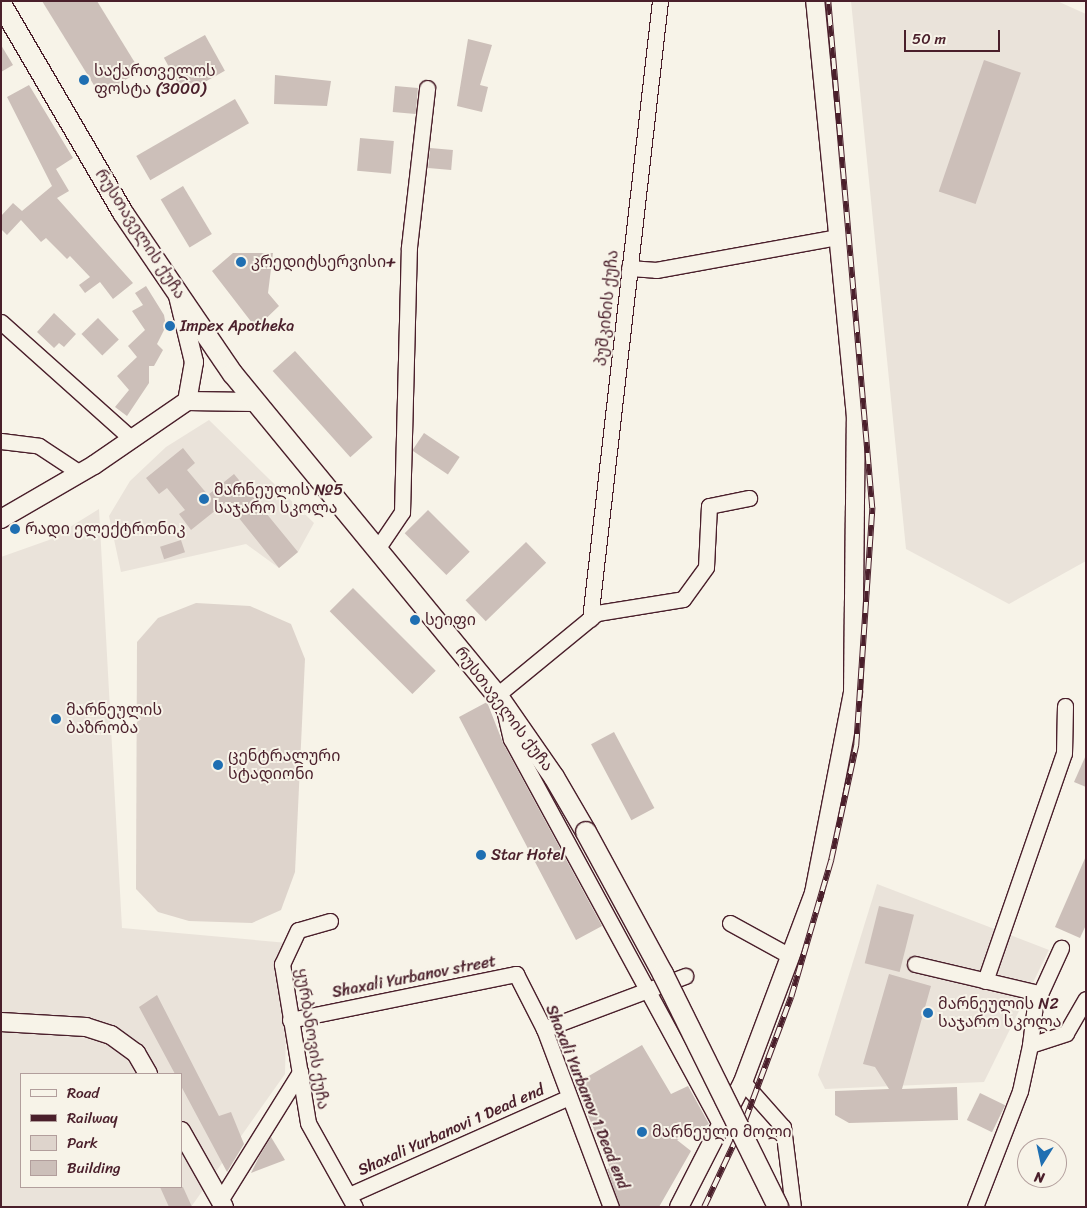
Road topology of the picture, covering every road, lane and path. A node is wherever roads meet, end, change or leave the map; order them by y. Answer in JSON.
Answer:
{"nodes":[{"id":1,"x":660,"y":1,"type":"edge"},
{"id":2,"x":815,"y":1,"type":"edge"},
{"id":3,"x":1,"y":4,"type":"edge"},
{"id":4,"x":428,"y":88,"type":"dead end"},
{"id":5,"x":838,"y":237,"type":"junction"},
{"id":6,"x":629,"y":268,"type":"junction"},
{"id":7,"x":177,"y":293,"type":"junction"},
{"id":8,"x":1,"y":322,"type":"edge"},
{"id":9,"x":187,"y":402,"type":"junction"},
{"id":10,"x":254,"y":402,"type":"junction"},
{"id":11,"x":132,"y":439,"type":"junction"},
{"id":12,"x":1,"y":441,"type":"edge"},
{"id":13,"x":80,"y":473,"type":"junction"},
{"id":14,"x":749,"y":498,"type":"dead end"},
{"id":15,"x":1,"y":519,"type":"edge"},
{"id":16,"x":378,"y":549,"type":"junction"},
{"id":17,"x":590,"y":619,"type":"junction"},
{"id":18,"x":500,"y":699,"type":"junction"},
{"id":19,"x":1064,"y":706,"type":"dead end"},
{"id":20,"x":330,"y":921,"type":"dead end"},
{"id":21,"x":730,"y":923,"type":"dead end"},
{"id":22,"x":1061,"y":948,"type":"dead end"},
{"id":23,"x":790,"y":956,"type":"junction"},
{"id":24,"x":915,"y":964,"type":"dead end"},
{"id":25,"x":516,"y":974,"type":"joint"},
{"id":26,"x":685,"y":976,"type":"dead end"},
{"id":27,"x":985,"y":981,"type":"junction"},
{"id":28,"x":647,"y":990,"type":"junction"},
{"id":29,"x":1039,"y":993,"type":"junction"},
{"id":30,"x":1086,"y":999,"type":"edge"},
{"id":31,"x":290,"y":1020,"type":"junction"},
{"id":32,"x":1,"y":1022,"type":"edge"},
{"id":33,"x":544,"y":1028,"type":"junction"},
{"id":34,"x":1030,"y":1045,"type":"junction"},
{"id":35,"x":300,"y":1072,"type":"junction"},
{"id":36,"x":147,"y":1073,"type":"edge"},
{"id":37,"x":743,"y":1082,"type":"junction"},
{"id":38,"x":567,"y":1098,"type":"junction"},
{"id":39,"x":721,"y":1126,"type":"junction"},
{"id":40,"x":182,"y":1133,"type":"edge"},
{"id":41,"x":352,"y":1201,"type":"edge"},
{"id":42,"x":223,"y":1203,"type":"edge"},
{"id":43,"x":611,"y":1207,"type":"edge"},
{"id":44,"x":679,"y":1207,"type":"edge"},
{"id":45,"x":778,"y":1207,"type":"edge"},
{"id":46,"x":793,"y":1207,"type":"edge"},
{"id":47,"x":975,"y":1207,"type":"edge"}],
"edges":[{"from":1,"to":6,"type":"street","name":"პუშკინის ქუჩა"},
{"from":2,"to":5,"type":"street"},
{"from":3,"to":7,"type":"main road","name":"რუსთაველის ქუჩა"},
{"from":4,"to":16,"type":"street"},
{"from":5,"to":6,"type":"street"},
{"from":5,"to":23,"type":"street"},
{"from":6,"to":17,"type":"street","name":"პუშკინის ქუჩა"},
{"from":7,"to":9,"type":"street"},
{"from":7,"to":10,"type":"main road","name":"რუსთაველის ქუჩა"},
{"from":8,"to":11,"type":"street"},
{"from":9,"to":10,"type":"street"},
{"from":9,"to":11,"type":"street"},
{"from":10,"to":16,"type":"main road","name":"რუსთაველის ქუჩა"},
{"from":11,"to":13,"type":"street"},
{"from":12,"to":13,"type":"street"},
{"from":13,"to":15,"type":"street"},
{"from":14,"to":17,"type":"street"},
{"from":16,"to":18,"type":"main road","name":"რუსთაველის ქუჩა"},
{"from":17,"to":18,"type":"street"},
{"from":18,"to":28,"type":"street"},
{"from":18,"to":45,"type":"main road","name":"რუსთაველის ქუჩა","bridge":true},
{"from":19,"to":27,"type":"street"},
{"from":20,"to":31,"type":"street","name":"ყურბანოვის ქუჩა"},
{"from":21,"to":23,"type":"street"},
{"from":22,"to":29,"type":"street"},
{"from":23,"to":37,"type":"street"},
{"from":24,"to":27,"type":"street"},
{"from":25,"to":31,"type":"street","name":"Shaxali Yurbanov street"},
{"from":25,"to":33,"type":"street","name":"Shaxali Yurbanov 1 Dead end"},
{"from":26,"to":28,"type":"street"},
{"from":27,"to":29,"type":"street"},
{"from":28,"to":33,"type":"street"},
{"from":28,"to":39,"type":"street"},
{"from":29,"to":34,"type":"street"},
{"from":30,"to":34,"type":"street"},
{"from":31,"to":35,"type":"street","name":"ყურბანოვის ქუჩა"},
{"from":32,"to":36,"type":"street"},
{"from":33,"to":38,"type":"street","name":"Shaxali Yurbanov 1 Dead end"},
{"from":34,"to":47,"type":"street"},
{"from":35,"to":41,"type":"street","name":"ყურბანოვის ქუჩა"},
{"from":35,"to":42,"type":"street"},
{"from":37,"to":39,"type":"street"},
{"from":37,"to":46,"type":"street"},
{"from":38,"to":41,"type":"street","name":"Shaxali Yurbanovi 1 Dead end"},
{"from":38,"to":43,"type":"street","name":"Shaxali Yurbanov 1 Dead end"},
{"from":39,"to":44,"type":"street"},
{"from":40,"to":42,"type":"street"}]}
